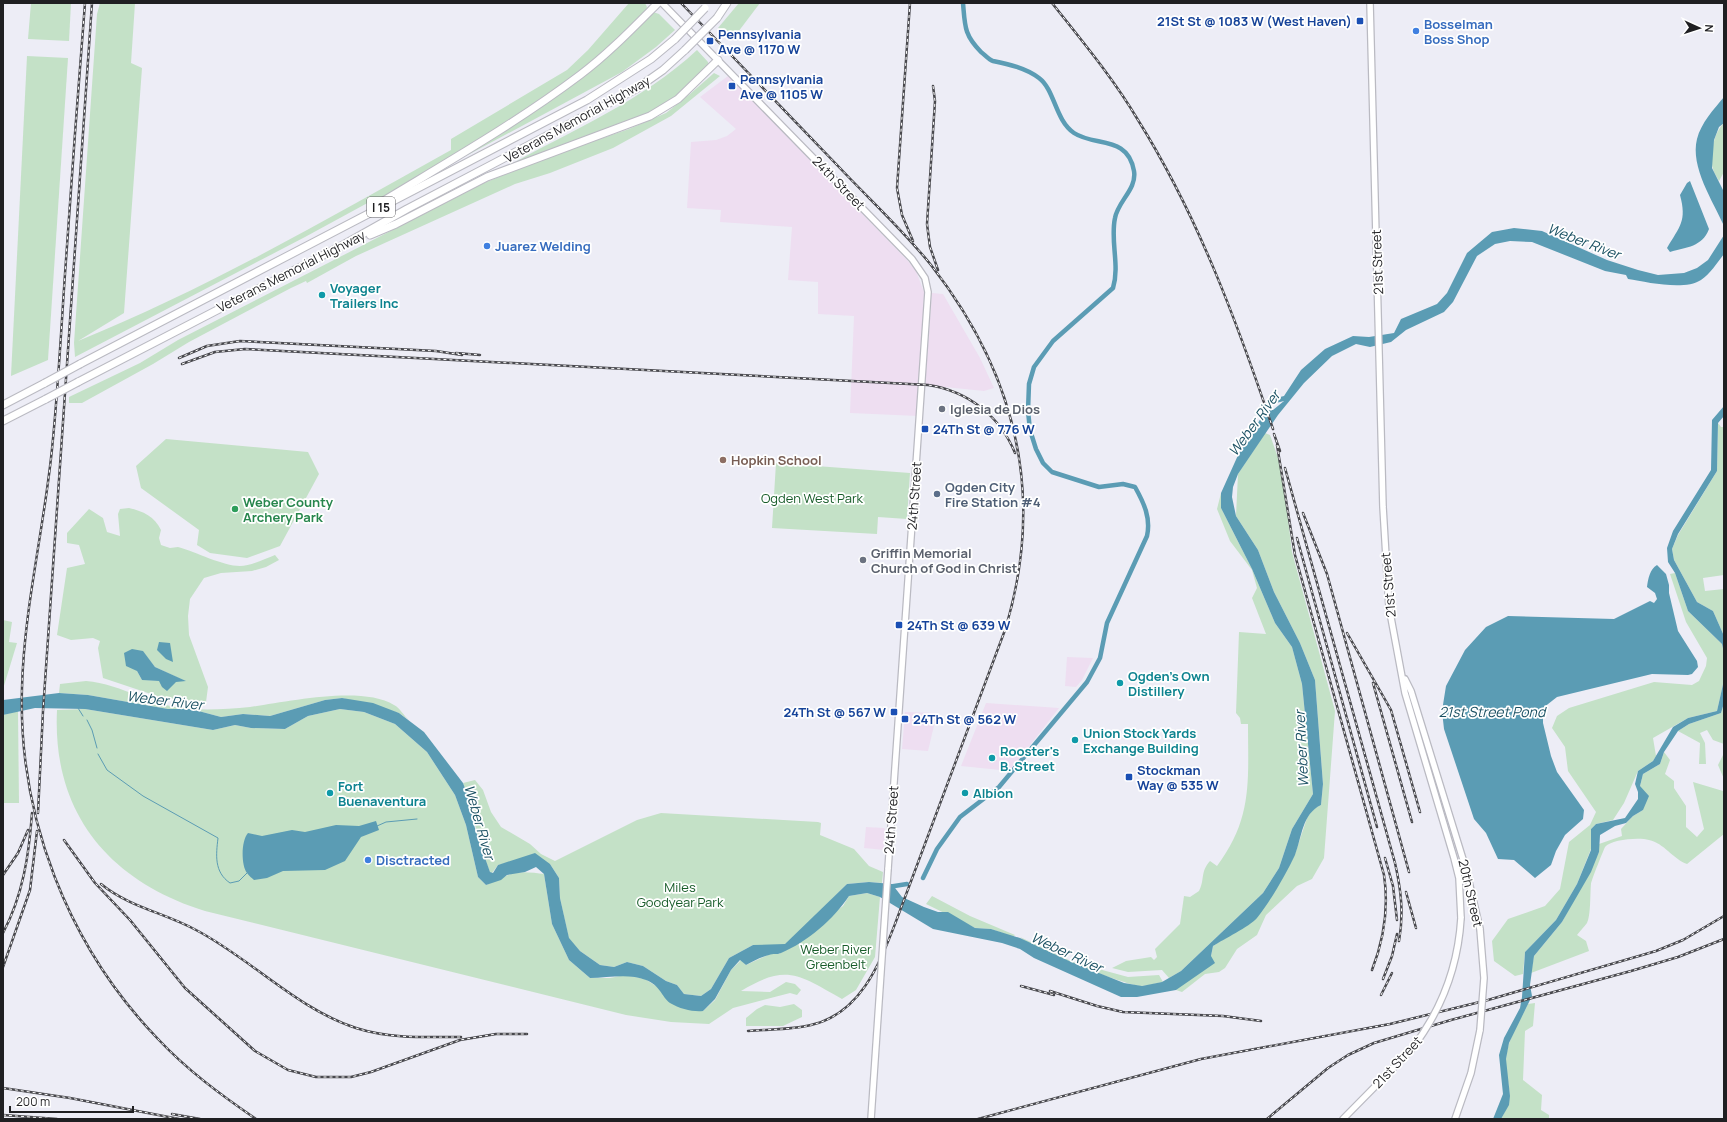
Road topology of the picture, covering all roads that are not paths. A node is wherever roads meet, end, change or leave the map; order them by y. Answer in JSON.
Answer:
{"nodes":[{"id":1,"x":658,"y":3,"type":"edge"},
{"id":2,"x":662,"y":3,"type":"edge"},
{"id":3,"x":728,"y":3,"type":"edge"},
{"id":4,"x":1370,"y":3,"type":"edge"},
{"id":5,"x":707,"y":5,"type":"edge"},
{"id":6,"x":718,"y":60,"type":"junction"},
{"id":7,"x":334,"y":231,"type":"junction"},
{"id":8,"x":343,"y":245,"type":"junction"},
{"id":9,"x":3,"y":404,"type":"edge"},
{"id":10,"x":3,"y":421,"type":"edge"},
{"id":11,"x":1402,"y":673,"type":"junction"},
{"id":12,"x":871,"y":1119,"type":"edge"},
{"id":13,"x":1343,"y":1119,"type":"edge"},
{"id":14,"x":1455,"y":1119,"type":"edge"}],
"edges":[{"from":1,"to":7,"type":"highway"},
{"from":2,"to":6,"type":"main road","name":"24th Street"},
{"from":3,"to":8,"type":"highway","name":"Veterans Memorial Highway","number":"I 15","bridge":true},
{"from":4,"to":11,"type":"main road","name":"21st Street"},
{"from":5,"to":7,"type":"highway","name":"Veterans Memorial Highway","number":"I 15","bridge":true},
{"from":6,"to":8,"type":"highway"},
{"from":6,"to":12,"type":"main road","name":"24th Street","bridge":true},
{"from":7,"to":9,"type":"highway","name":"Veterans Memorial Highway","number":"I 15","bridge":true},
{"from":8,"to":10,"type":"highway","name":"Veterans Memorial Highway","number":"I 15","bridge":true},
{"from":11,"to":13,"type":"main road","name":"21st Street","bridge":true},
{"from":11,"to":14,"type":"main road","name":"20th Street","bridge":true}]}
